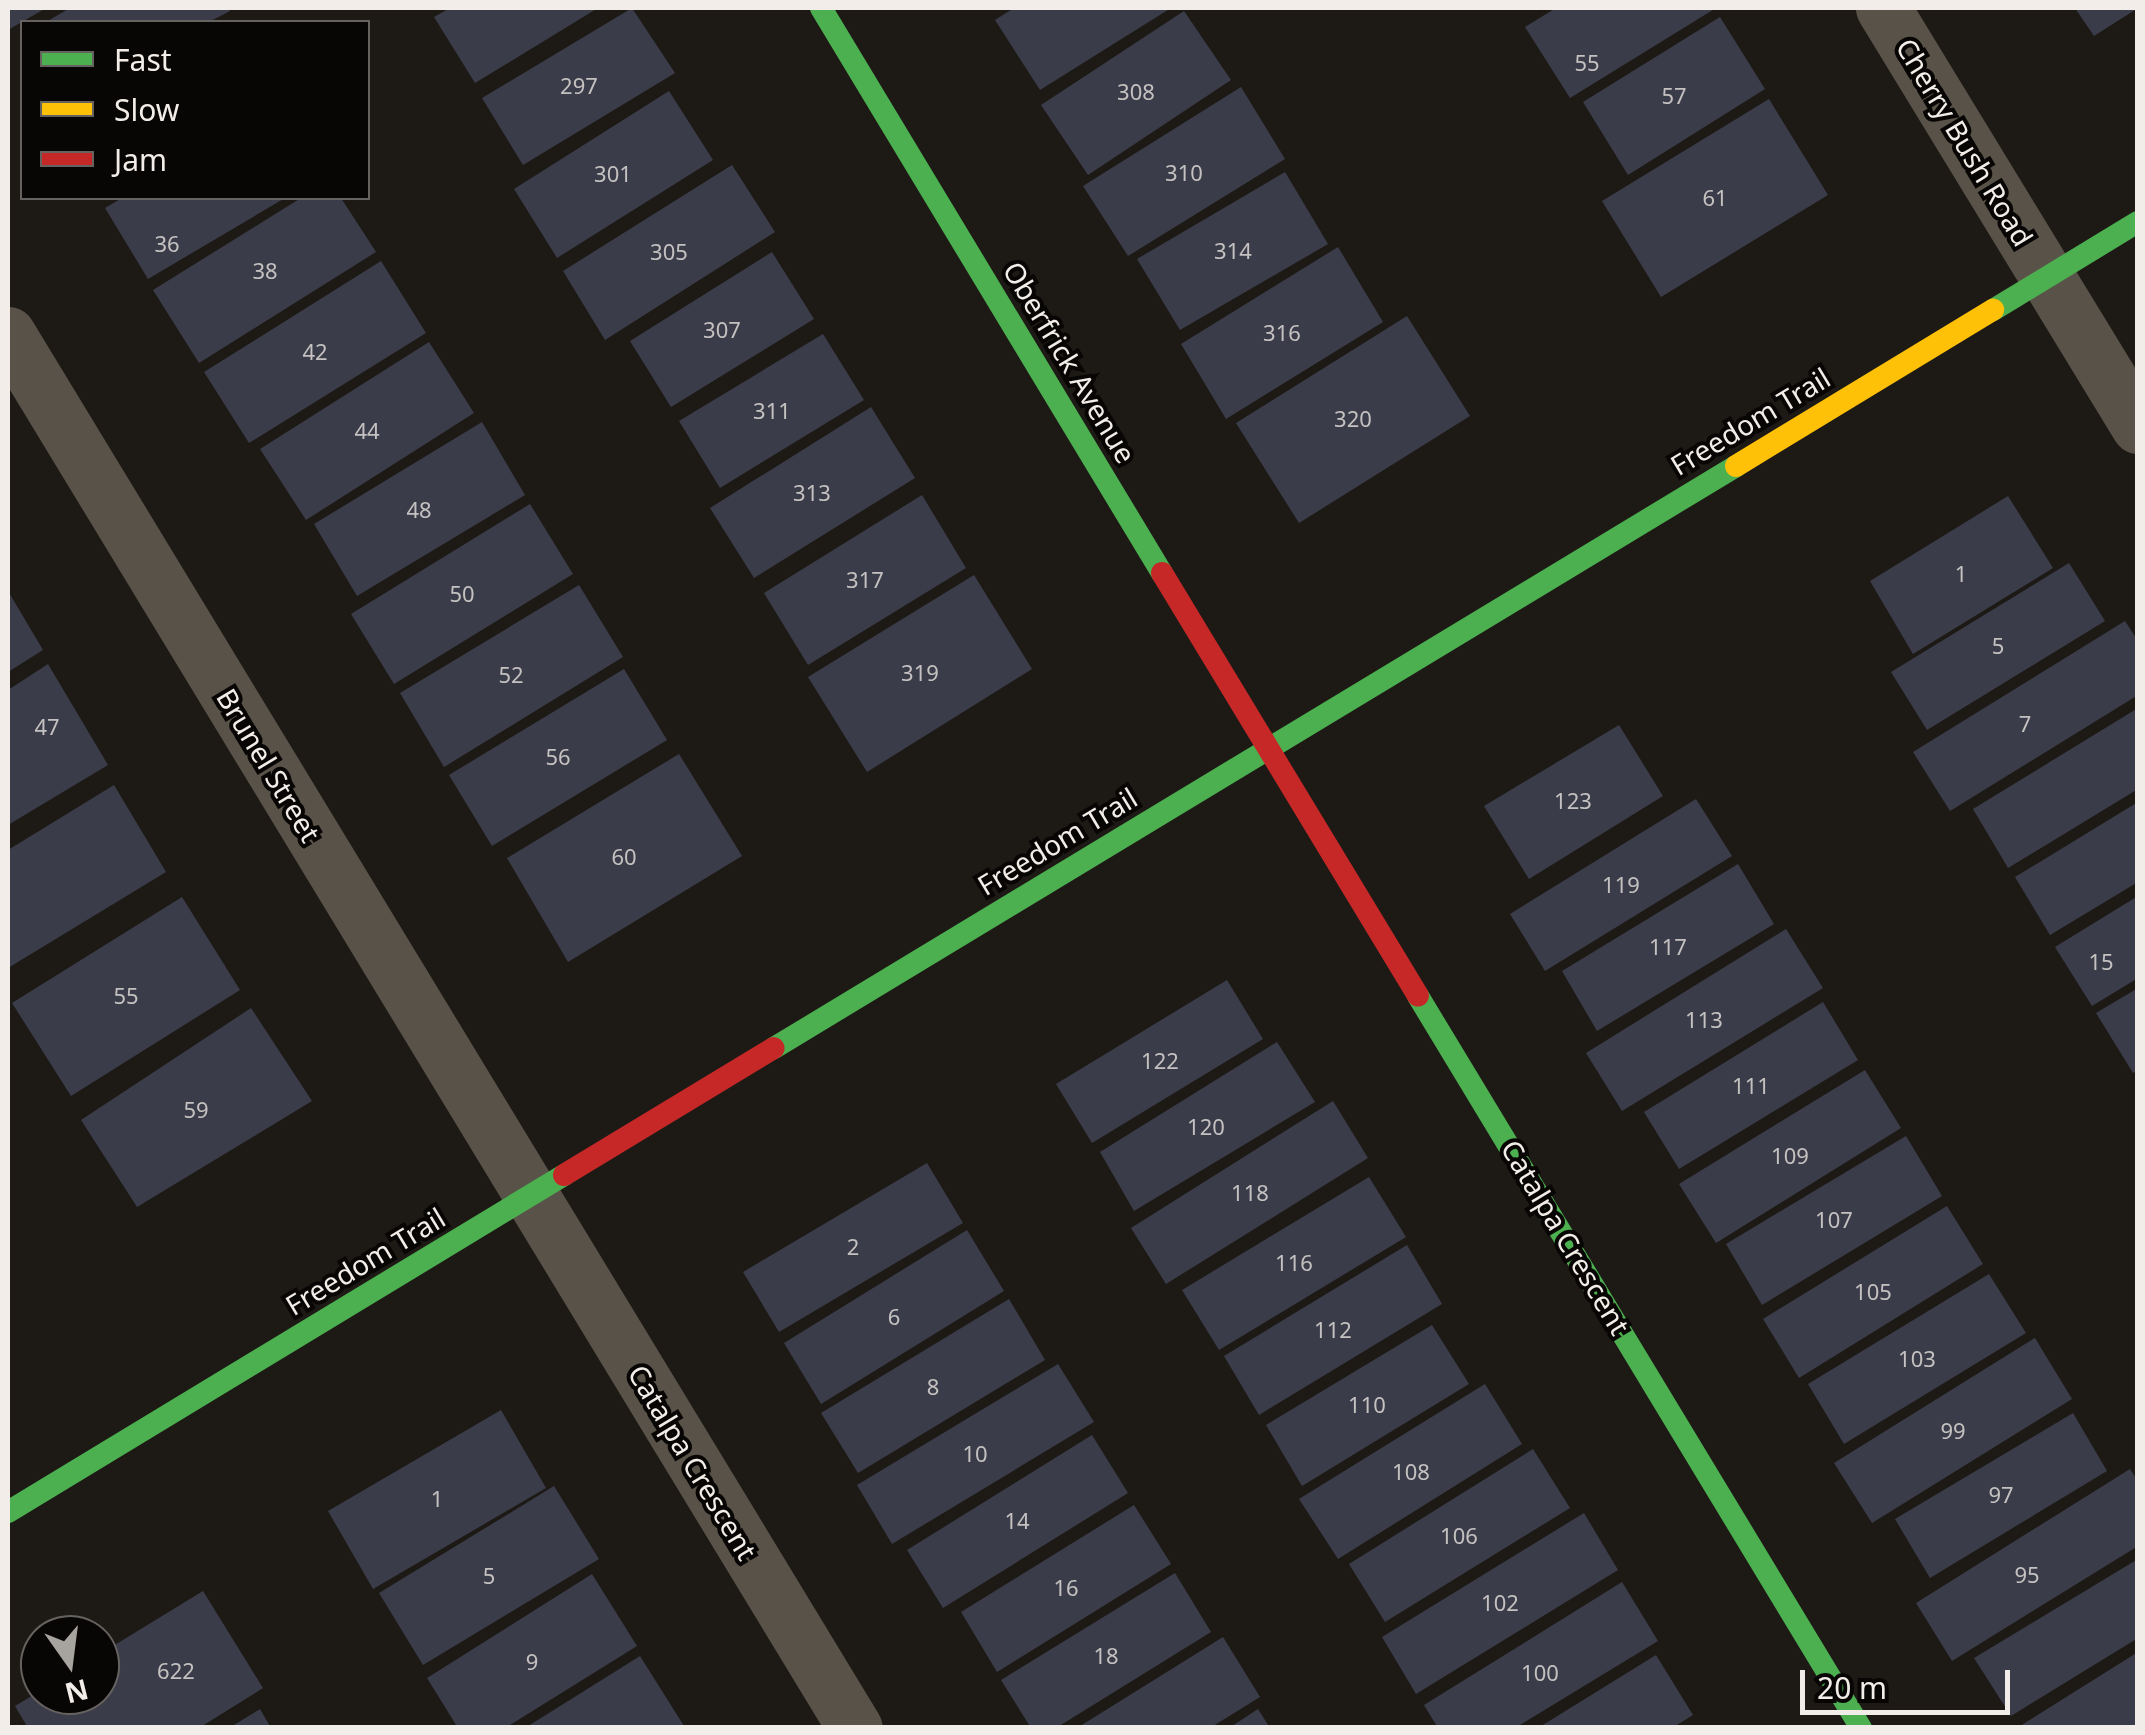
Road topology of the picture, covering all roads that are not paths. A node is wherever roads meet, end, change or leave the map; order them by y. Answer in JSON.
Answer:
{"nodes":[{"id":1,"x":821,"y":8,"type":"edge"},
{"id":2,"x":1884,"y":8,"type":"edge"},
{"id":3,"x":2138,"y":222,"type":"edge"},
{"id":4,"x":2046,"y":277,"type":"junction"},
{"id":5,"x":8,"y":334,"type":"edge"},
{"id":6,"x":2138,"y":426,"type":"edge"},
{"id":7,"x":1269,"y":746,"type":"junction"},
{"id":8,"x":530,"y":1197,"type":"junction"},
{"id":9,"x":8,"y":1512,"type":"edge"},
{"id":10,"x":854,"y":1728,"type":"edge"},
{"id":11,"x":1862,"y":1728,"type":"edge"}],
"edges":[{"from":1,"to":7,"type":"street","name":"Oberfrick Avenue"},
{"from":2,"to":4,"type":"street","name":"Cherry Bush Road"},
{"from":3,"to":4,"type":"street","name":"Freedom Trail"},
{"from":4,"to":6,"type":"street","name":"Cherry Bush Road"},
{"from":4,"to":7,"type":"street","name":"Freedom Trail"},
{"from":5,"to":8,"type":"street","name":"Brunel Street"},
{"from":7,"to":8,"type":"street","name":"Freedom Trail"},
{"from":7,"to":11,"type":"street","name":"Catalpa Crescent"},
{"from":8,"to":9,"type":"street","name":"Freedom Trail"},
{"from":8,"to":10,"type":"street","name":"Catalpa Crescent"}]}
